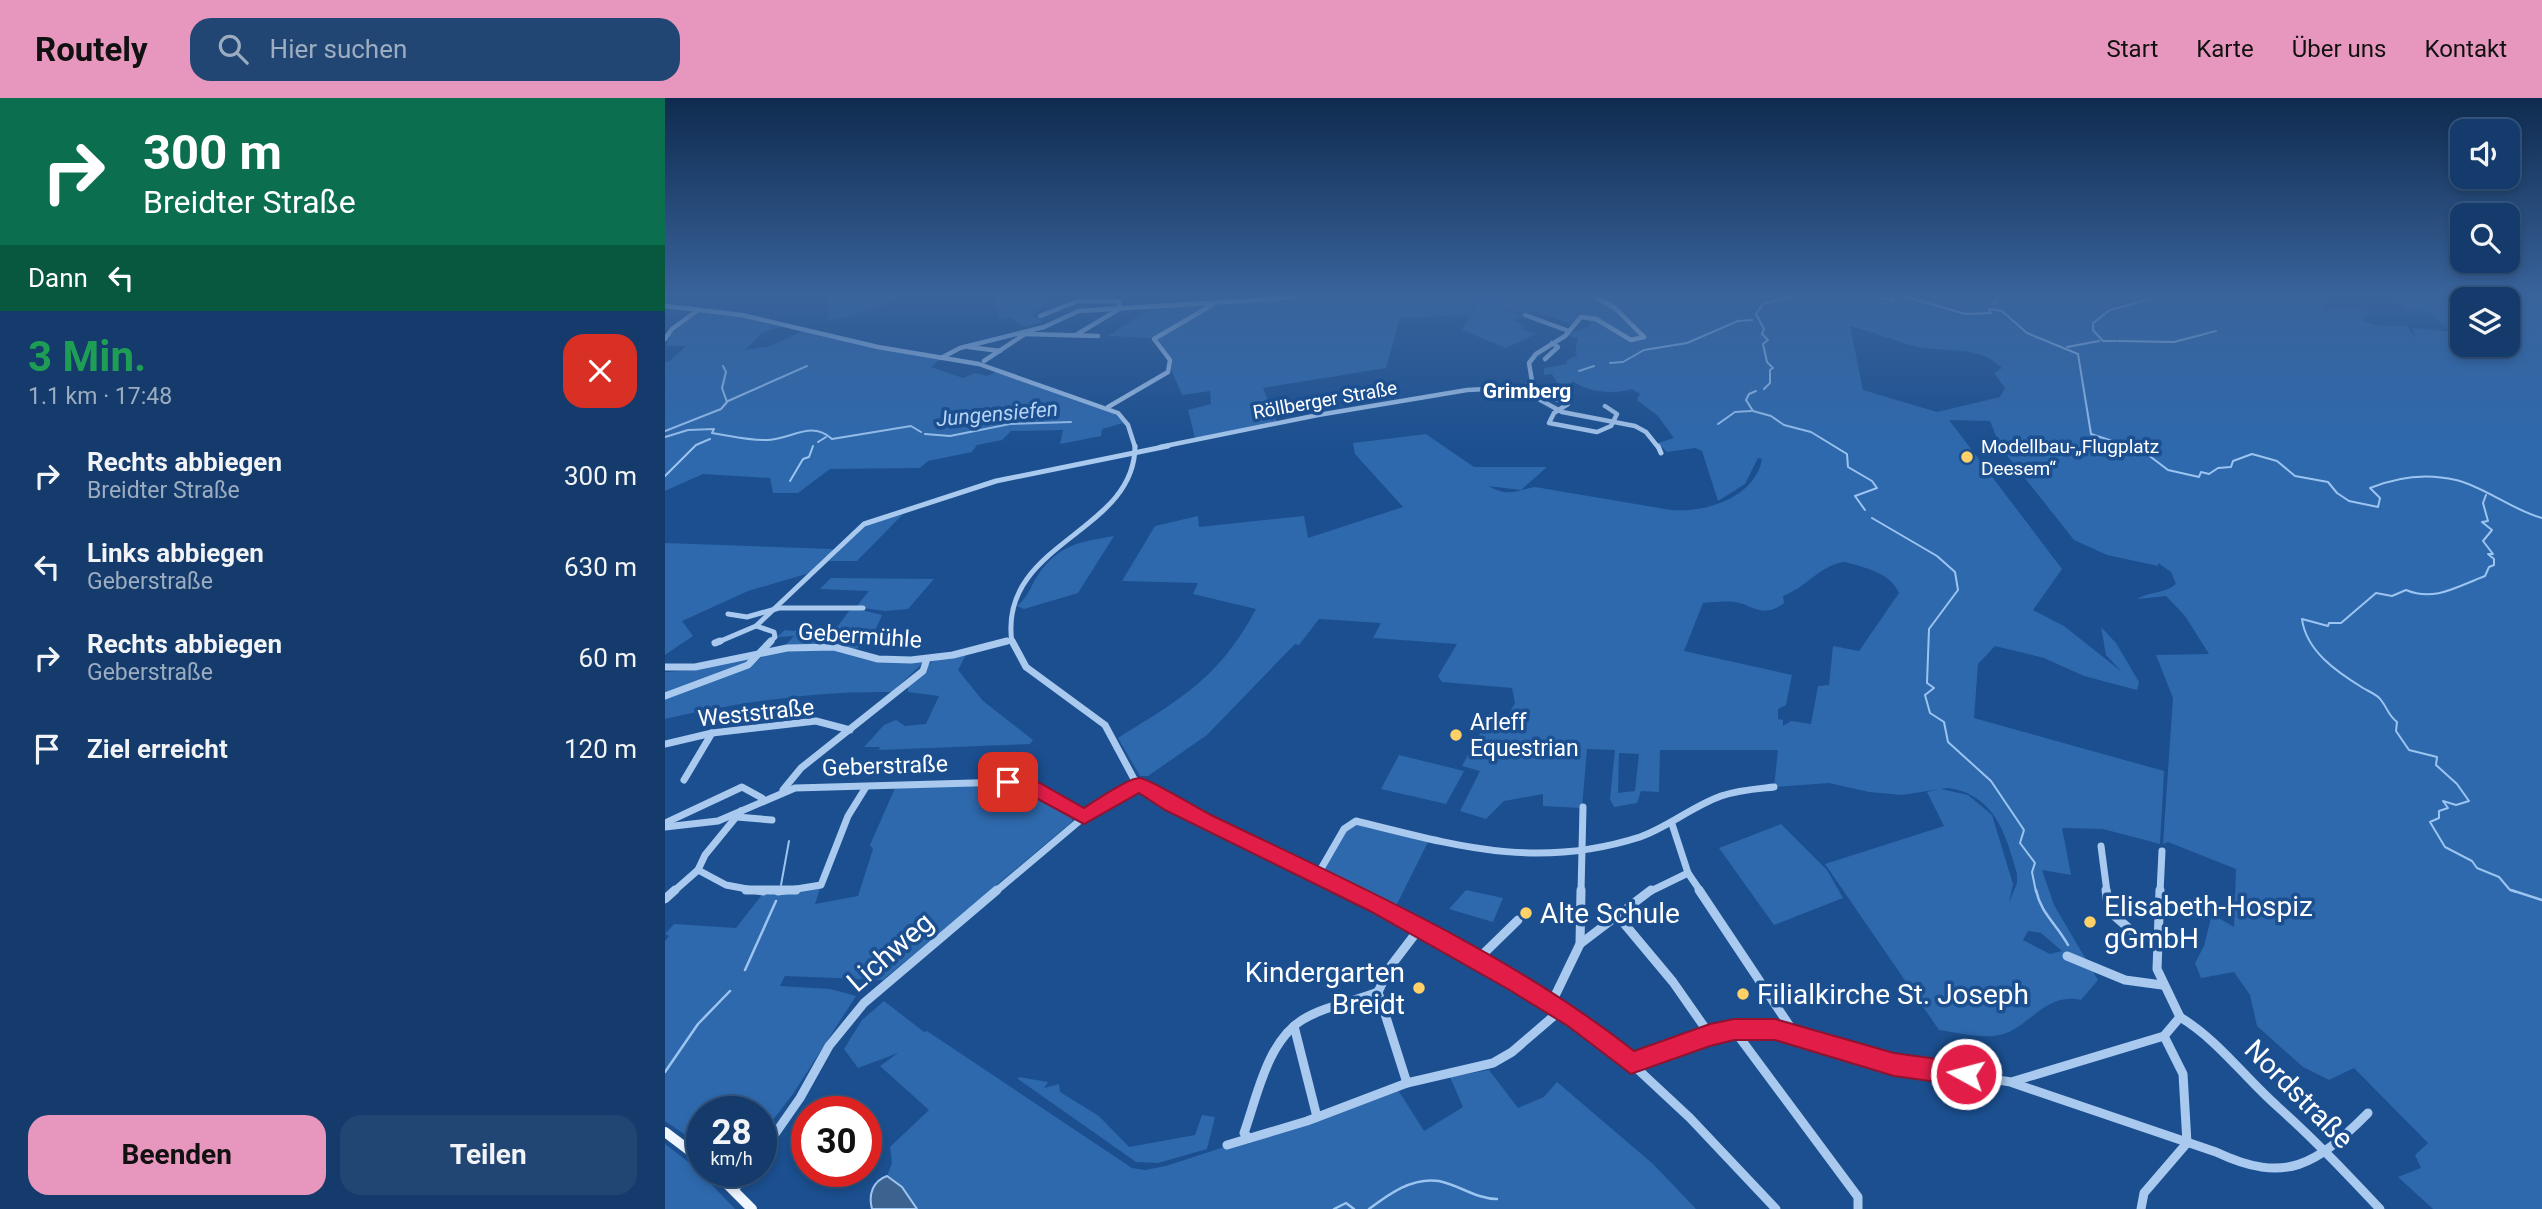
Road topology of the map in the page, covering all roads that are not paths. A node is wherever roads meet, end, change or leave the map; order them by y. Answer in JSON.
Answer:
{"nodes":[{"id":1,"x":882,"y":346,"type":"edge"},
{"id":2,"x":969,"y":346,"type":"edge"},
{"id":3,"x":1007,"y":346,"type":"edge"},
{"id":4,"x":1159,"y":346,"type":"edge"},
{"id":5,"x":1549,"y":346,"type":"edge"},
{"id":6,"x":1555,"y":346,"type":"edge"},
{"id":7,"x":964,"y":347,"type":"junction"},
{"id":8,"x":1000,"y":351,"type":"junction"},
{"id":9,"x":941,"y":358,"type":"junction"},
{"id":10,"x":1545,"y":359,"type":"dead end"},
{"id":11,"x":984,"y":361,"type":"dead end"},
{"id":12,"x":1525,"y":387,"type":"junction"},
{"id":13,"x":1605,"y":406,"type":"dead end"},
{"id":14,"x":1108,"y":408,"type":"junction"},
{"id":15,"x":1557,"y":411,"type":"junction"},
{"id":16,"x":1615,"y":419,"type":"junction"},
{"id":17,"x":1135,"y":452,"type":"junction"},
{"id":18,"x":1661,"y":453,"type":"dead end"},
{"id":19,"x":779,"y":608,"type":"junction"},
{"id":20,"x":863,"y":608,"type":"dead end"},
{"id":21,"x":729,"y":614,"type":"dead end"},
{"id":22,"x":756,"y":626,"type":"junction"},
{"id":23,"x":1011,"y":640,"type":"junction"},
{"id":24,"x":715,"y":643,"type":"dead end"},
{"id":25,"x":760,"y":652,"type":"junction"},
{"id":26,"x":927,"y":659,"type":"junction"},
{"id":27,"x":665,"y":667,"type":"edge"},
{"id":28,"x":665,"y":696,"type":"edge"},
{"id":29,"x":851,"y":730,"type":"junction"},
{"id":30,"x":712,"y":733,"type":"junction"},
{"id":31,"x":665,"y":744,"type":"edge"},
{"id":32,"x":684,"y":780,"type":"dead end"},
{"id":33,"x":1140,"y":785,"type":"junction"},
{"id":34,"x":866,"y":787,"type":"junction"},
{"id":35,"x":1774,"y":787,"type":"dead end"},
{"id":36,"x":783,"y":790,"type":"junction"},
{"id":37,"x":762,"y":798,"type":"junction"},
{"id":38,"x":1583,"y":807,"type":"dead end"},
{"id":39,"x":743,"y":810,"type":"junction"},
{"id":40,"x":737,"y":817,"type":"junction"},
{"id":41,"x":1084,"y":817,"type":"junction"},
{"id":42,"x":772,"y":820,"type":"dead end"},
{"id":43,"x":1672,"y":824,"type":"junction"},
{"id":44,"x":665,"y":825,"type":"edge"},
{"id":45,"x":2101,"y":846,"type":"dead end"},
{"id":46,"x":2162,"y":851,"type":"dead end"},
{"id":47,"x":1581,"y":852,"type":"junction"},
{"id":48,"x":698,"y":870,"type":"junction"},
{"id":49,"x":1688,"y":873,"type":"junction"},
{"id":50,"x":1318,"y":874,"type":"junction"},
{"id":51,"x":665,"y":899,"type":"edge"},
{"id":52,"x":1617,"y":915,"type":"junction"},
{"id":53,"x":1518,"y":920,"type":"dead end"},
{"id":54,"x":1419,"y":929,"type":"junction"},
{"id":55,"x":1580,"y":944,"type":"junction"},
{"id":56,"x":2158,"y":945,"type":"junction"},
{"id":57,"x":2067,"y":956,"type":"dead end"},
{"id":58,"x":1477,"y":960,"type":"junction"},
{"id":59,"x":2162,"y":985,"type":"junction"},
{"id":60,"x":1378,"y":992,"type":"junction"},
{"id":61,"x":1552,"y":1002,"type":"junction"},
{"id":62,"x":1562,"y":1009,"type":"junction"},
{"id":63,"x":2180,"y":1017,"type":"junction"},
{"id":64,"x":1294,"y":1026,"type":"junction"},
{"id":65,"x":1734,"y":1030,"type":"junction"},
{"id":66,"x":1794,"y":1034,"type":"junction"},
{"id":67,"x":1710,"y":1035,"type":"junction"},
{"id":68,"x":2164,"y":1036,"type":"junction"},
{"id":69,"x":1631,"y":1063,"type":"junction"},
{"id":70,"x":2011,"y":1082,"type":"junction"},
{"id":71,"x":1407,"y":1083,"type":"junction"},
{"id":72,"x":2368,"y":1113,"type":"dead end"},
{"id":73,"x":1317,"y":1117,"type":"junction"},
{"id":74,"x":777,"y":1131,"type":"edge"},
{"id":75,"x":665,"y":1132,"type":"edge"},
{"id":76,"x":1249,"y":1138,"type":"junction"},
{"id":77,"x":2187,"y":1143,"type":"junction"},
{"id":78,"x":1227,"y":1144,"type":"dead end"},
{"id":79,"x":686,"y":1148,"type":"edge"},
{"id":80,"x":2323,"y":1151,"type":"junction"},
{"id":81,"x":734,"y":1189,"type":"edge"},
{"id":82,"x":752,"y":1209,"type":"edge"},
{"id":83,"x":1776,"y":1209,"type":"edge"},
{"id":84,"x":1859,"y":1209,"type":"edge"},
{"id":85,"x":2141,"y":1209,"type":"edge"},
{"id":86,"x":2380,"y":1209,"type":"edge"}],
"edges":[{"from":1,"to":9,"type":"street"},
{"from":2,"to":7,"type":"street"},
{"from":3,"to":8,"type":"street"},
{"from":4,"to":14,"type":"street"},
{"from":5,"to":12,"type":"street"},
{"from":6,"to":10,"type":"street"},
{"from":7,"to":8,"type":"street"},
{"from":7,"to":9,"type":"street"},
{"from":8,"to":11,"type":"street"},
{"from":9,"to":14,"type":"street"},
{"from":12,"to":15,"type":"street"},
{"from":12,"to":15,"type":"street"},
{"from":12,"to":17,"type":"street","name":"Röllberger Straße"},
{"from":13,"to":16,"type":"street"},
{"from":14,"to":17,"type":"street"},
{"from":15,"to":16,"type":"street"},
{"from":15,"to":16,"type":"street"},
{"from":16,"to":18,"type":"street"},
{"from":17,"to":19,"type":"street","name":"Röllberger Straße"},
{"from":17,"to":23,"type":"street"},
{"from":19,"to":20,"type":"street"},
{"from":19,"to":21,"type":"street"},
{"from":19,"to":22,"type":"street","name":"Röllberger Straße"},
{"from":22,"to":24,"type":"street","name":"Röllberger Straße"},
{"from":22,"to":25,"type":"street"},
{"from":23,"to":26,"type":"street","name":"Gebermühle"},
{"from":23,"to":33,"type":"street"},
{"from":25,"to":26,"type":"street","name":"Gebermühle"},
{"from":25,"to":27,"type":"street","name":"Gebermühle"},
{"from":25,"to":28,"type":"street"},
{"from":26,"to":29,"type":"street"},
{"from":29,"to":30,"type":"street","name":"Weststraße"},
{"from":29,"to":36,"type":"street"},
{"from":30,"to":31,"type":"street","name":"Weststraße"},
{"from":30,"to":32,"type":"street"},
{"from":33,"to":41,"type":"street"},
{"from":33,"to":50,"type":"street"},
{"from":34,"to":36,"type":"street","name":"Geberstraße"},
{"from":34,"to":41,"type":"street","name":"Geberstraße"},
{"from":34,"to":48,"type":"street"},
{"from":35,"to":43,"type":"street"},
{"from":36,"to":37,"type":"street","name":"Geberstraße"},
{"from":37,"to":39,"type":"street","name":"Geberstraße"},
{"from":37,"to":44,"type":"street"},
{"from":38,"to":47,"type":"street"},
{"from":39,"to":40,"type":"street"},
{"from":39,"to":44,"type":"street","name":"Geberstraße"},
{"from":40,"to":42,"type":"street"},
{"from":40,"to":48,"type":"street"},
{"from":41,"to":74,"type":"street","name":"Lichweg"},
{"from":43,"to":47,"type":"street"},
{"from":43,"to":49,"type":"street"},
{"from":45,"to":56,"type":"street"},
{"from":46,"to":56,"type":"street"},
{"from":47,"to":50,"type":"street"},
{"from":47,"to":55,"type":"street"},
{"from":48,"to":51,"type":"street"},
{"from":49,"to":52,"type":"street"},
{"from":49,"to":66,"type":"street"},
{"from":50,"to":54,"type":"street"},
{"from":52,"to":55,"type":"street"},
{"from":52,"to":67,"type":"street"},
{"from":53,"to":58,"type":"street"},
{"from":54,"to":58,"type":"street"},
{"from":54,"to":60,"type":"street"},
{"from":55,"to":61,"type":"street"},
{"from":56,"to":59,"type":"street"},
{"from":57,"to":59,"type":"street"},
{"from":58,"to":61,"type":"street"},
{"from":59,"to":63,"type":"street"},
{"from":60,"to":64,"type":"street"},
{"from":60,"to":71,"type":"street"},
{"from":61,"to":62,"type":"street"},
{"from":62,"to":69,"type":"street"},
{"from":62,"to":71,"type":"street"},
{"from":63,"to":68,"type":"street"},
{"from":63,"to":80,"type":"street","name":"Nordstraße"},
{"from":64,"to":73,"type":"street"},
{"from":64,"to":76,"type":"street"},
{"from":65,"to":66,"type":"street"},
{"from":65,"to":67,"type":"street"},
{"from":65,"to":84,"type":"street"},
{"from":66,"to":70,"type":"street"},
{"from":67,"to":69,"type":"street"},
{"from":68,"to":70,"type":"street"},
{"from":68,"to":77,"type":"street"},
{"from":69,"to":83,"type":"street"},
{"from":70,"to":77,"type":"street"},
{"from":71,"to":73,"type":"street"},
{"from":72,"to":80,"type":"street"},
{"from":73,"to":76,"type":"street"},
{"from":75,"to":79,"type":"main road"},
{"from":76,"to":78,"type":"street"},
{"from":77,"to":80,"type":"street"},
{"from":77,"to":85,"type":"street"},
{"from":80,"to":86,"type":"street","name":"Nordstraße"},
{"from":81,"to":82,"type":"main road"}]}
